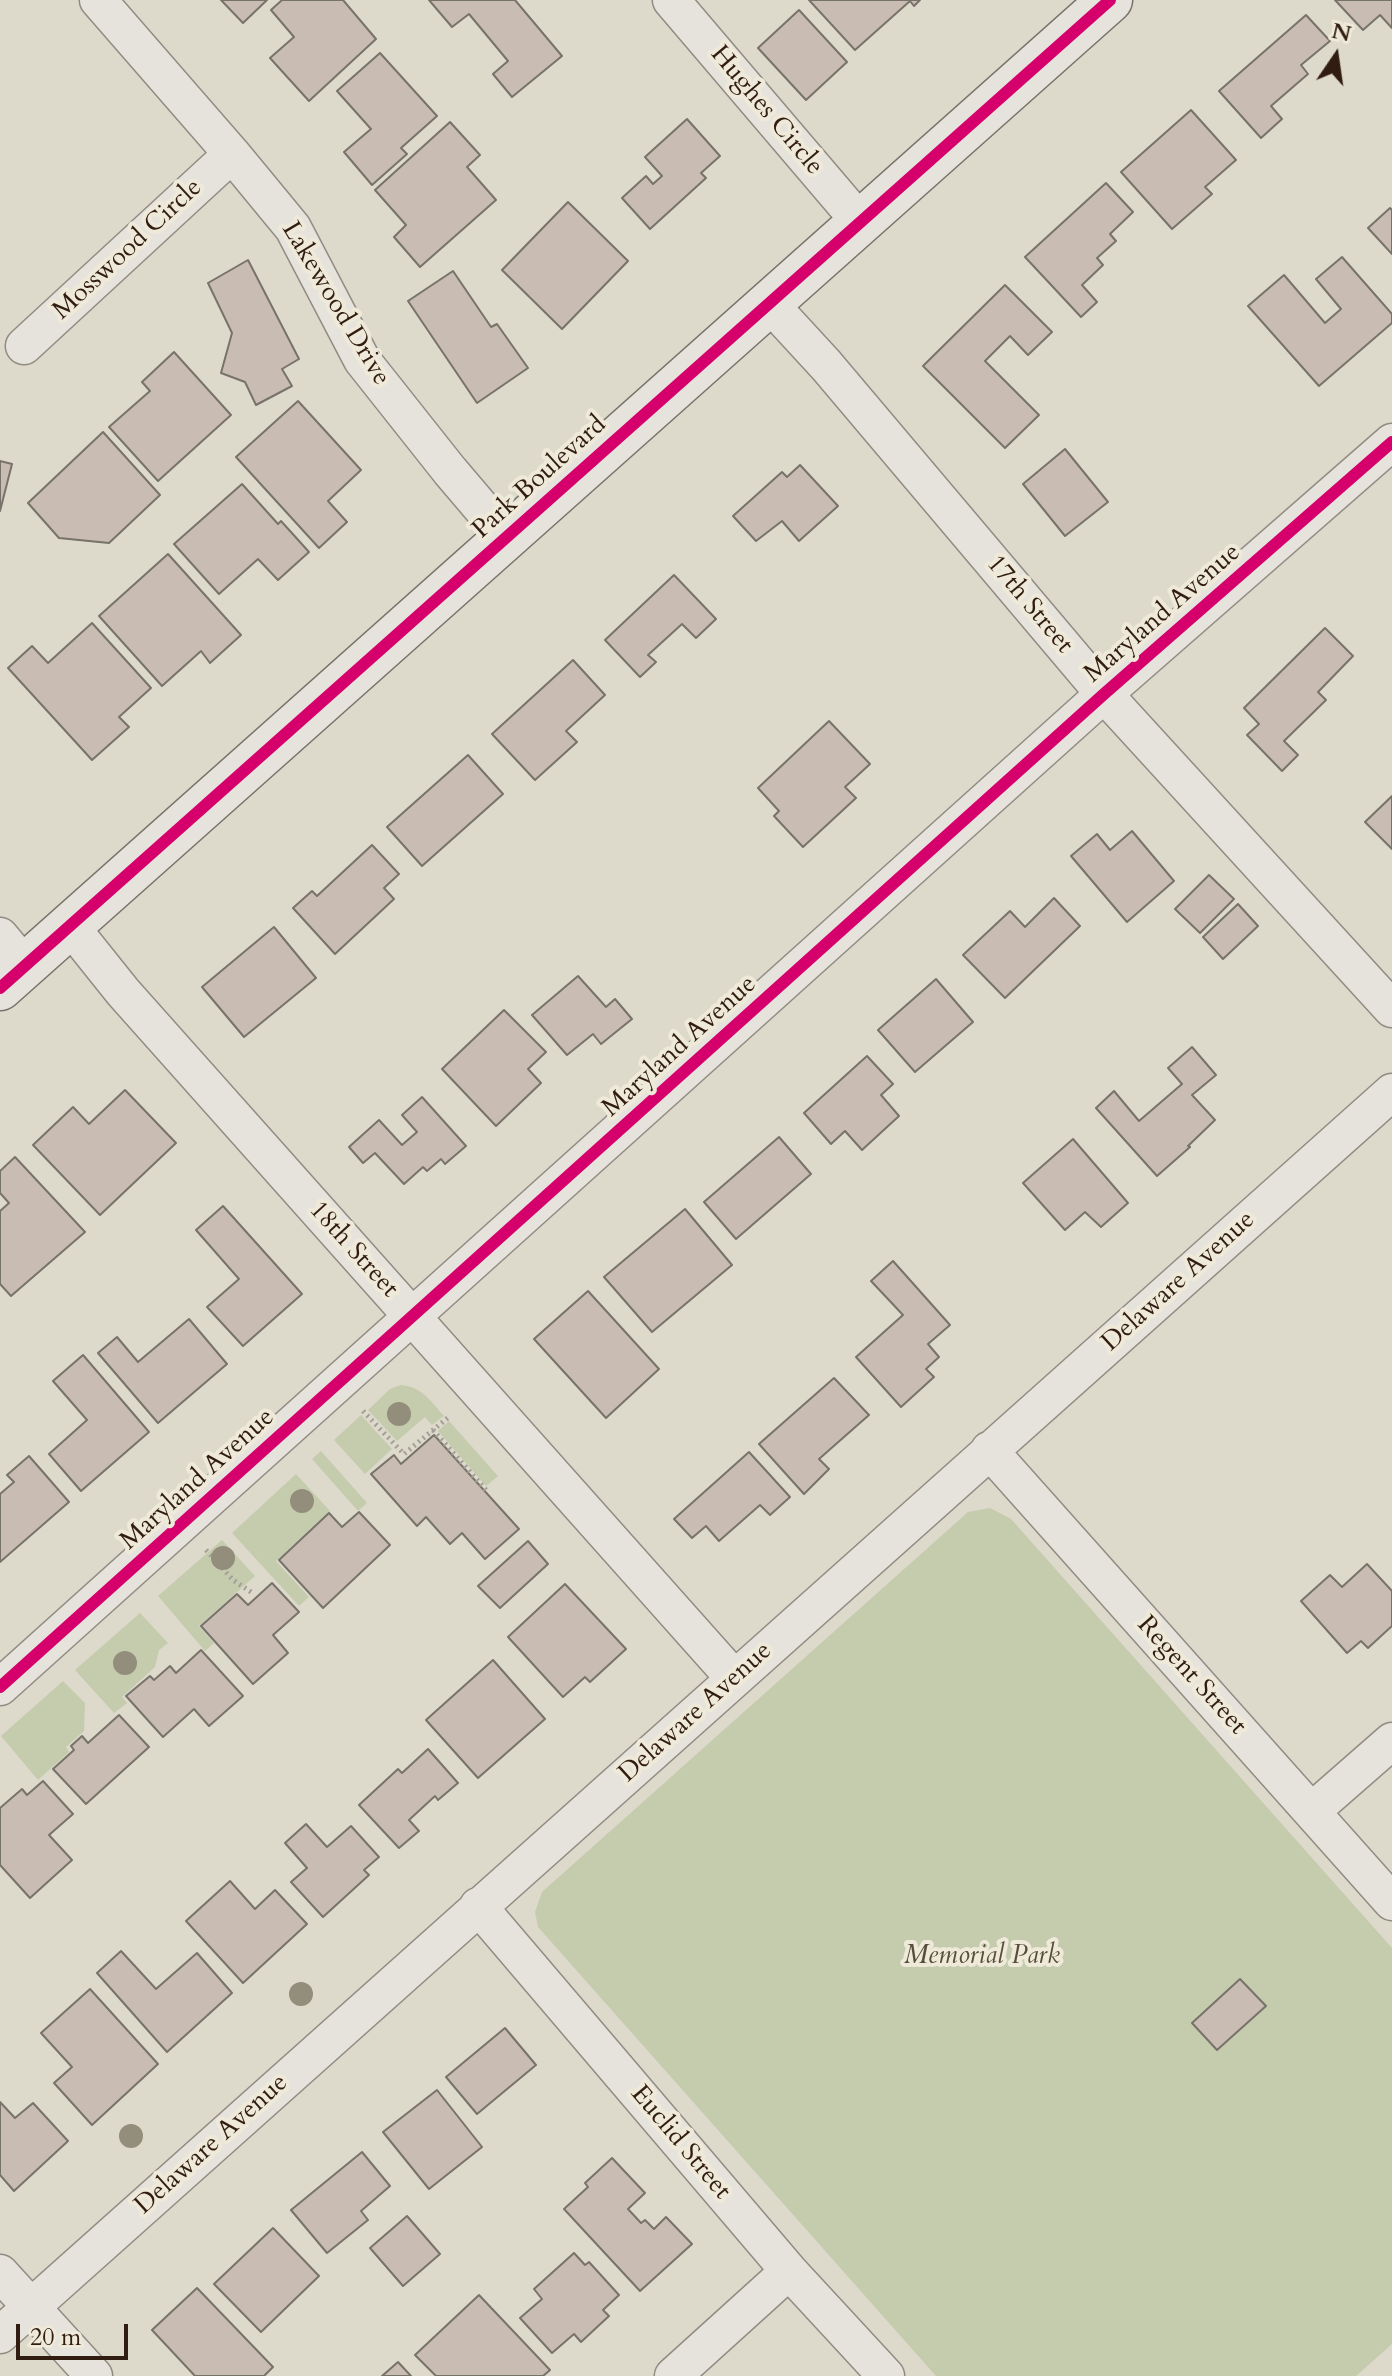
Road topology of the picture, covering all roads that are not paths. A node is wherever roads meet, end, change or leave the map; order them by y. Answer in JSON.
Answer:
{"nodes":[{"id":1,"x":98,"y":0,"type":"edge"},
{"id":2,"x":671,"y":0,"type":"edge"},
{"id":3,"x":1110,"y":0,"type":"edge"},
{"id":4,"x":232,"y":154,"type":"junction"},
{"id":5,"x":861,"y":223,"type":"junction"},
{"id":6,"x":768,"y":302,"type":"junction"},
{"id":7,"x":24,"y":346,"type":"dead end"},
{"id":8,"x":1392,"y":442,"type":"edge"},
{"id":9,"x":507,"y":538,"type":"junction"},
{"id":10,"x":1104,"y":694,"type":"junction"},
{"id":11,"x":71,"y":927,"type":"junction"},
{"id":12,"x":8,"y":963,"type":"edge"},
{"id":13,"x":1392,"y":1009,"type":"edge"},
{"id":14,"x":1392,"y":1092,"type":"edge"},
{"id":15,"x":412,"y":1316,"type":"junction"},
{"id":16,"x":989,"y":1450,"type":"junction"},
{"id":17,"x":734,"y":1678,"type":"junction"},
{"id":18,"x":0,"y":1687,"type":"edge"},
{"id":19,"x":1392,"y":1741,"type":"edge"},
{"id":20,"x":1312,"y":1811,"type":"junction"},
{"id":21,"x":1392,"y":1902,"type":"edge"},
{"id":22,"x":478,"y":1906,"type":"junction"},
{"id":23,"x":789,"y":2271,"type":"junction"},
{"id":24,"x":0,"y":2273,"type":"edge"},
{"id":25,"x":31,"y":2306,"type":"junction"},
{"id":26,"x":0,"y":2335,"type":"edge"},
{"id":27,"x":94,"y":2376,"type":"edge"},
{"id":28,"x":673,"y":2376,"type":"edge"},
{"id":29,"x":886,"y":2376,"type":"edge"}],
"edges":[{"from":1,"to":4,"type":"street","name":"Lakewood Drive"},
{"from":2,"to":5,"type":"street","name":"Hughes Circle"},
{"from":3,"to":5,"type":"street","name":"Park Boulevard"},
{"from":4,"to":7,"type":"street","name":"Mosswood Circle"},
{"from":4,"to":9,"type":"street","name":"Lakewood Drive"},
{"from":5,"to":6,"type":"street","name":"Park Boulevard"},
{"from":6,"to":9,"type":"street","name":"Park Boulevard"},
{"from":6,"to":10,"type":"street","name":"17th Street"},
{"from":8,"to":10,"type":"street","name":"Maryland Avenue"},
{"from":9,"to":11,"type":"street","name":"Park Boulevard"},
{"from":10,"to":13,"type":"street","name":"17th Street"},
{"from":10,"to":15,"type":"street","name":"Maryland Avenue"},
{"from":11,"to":12,"type":"street","name":"Park Boulevard"},
{"from":11,"to":15,"type":"street","name":"18th Street"},
{"from":14,"to":16,"type":"street","name":"Delaware Avenue"},
{"from":15,"to":17,"type":"street","name":"18th Street"},
{"from":15,"to":18,"type":"street","name":"Maryland Avenue"},
{"from":16,"to":17,"type":"street","name":"Delaware Avenue"},
{"from":16,"to":20,"type":"street","name":"Regent Street"},
{"from":17,"to":22,"type":"street","name":"Delaware Avenue"},
{"from":19,"to":20,"type":"street"},
{"from":20,"to":21,"type":"street","name":"Regent Street"},
{"from":22,"to":23,"type":"street","name":"Euclid Street"},
{"from":22,"to":25,"type":"street","name":"Delaware Avenue"},
{"from":23,"to":28,"type":"street"},
{"from":23,"to":29,"type":"street","name":"Euclid Street"},
{"from":24,"to":25,"type":"street"},
{"from":25,"to":26,"type":"street","name":"Delaware Avenue"},
{"from":25,"to":27,"type":"street"}]}
